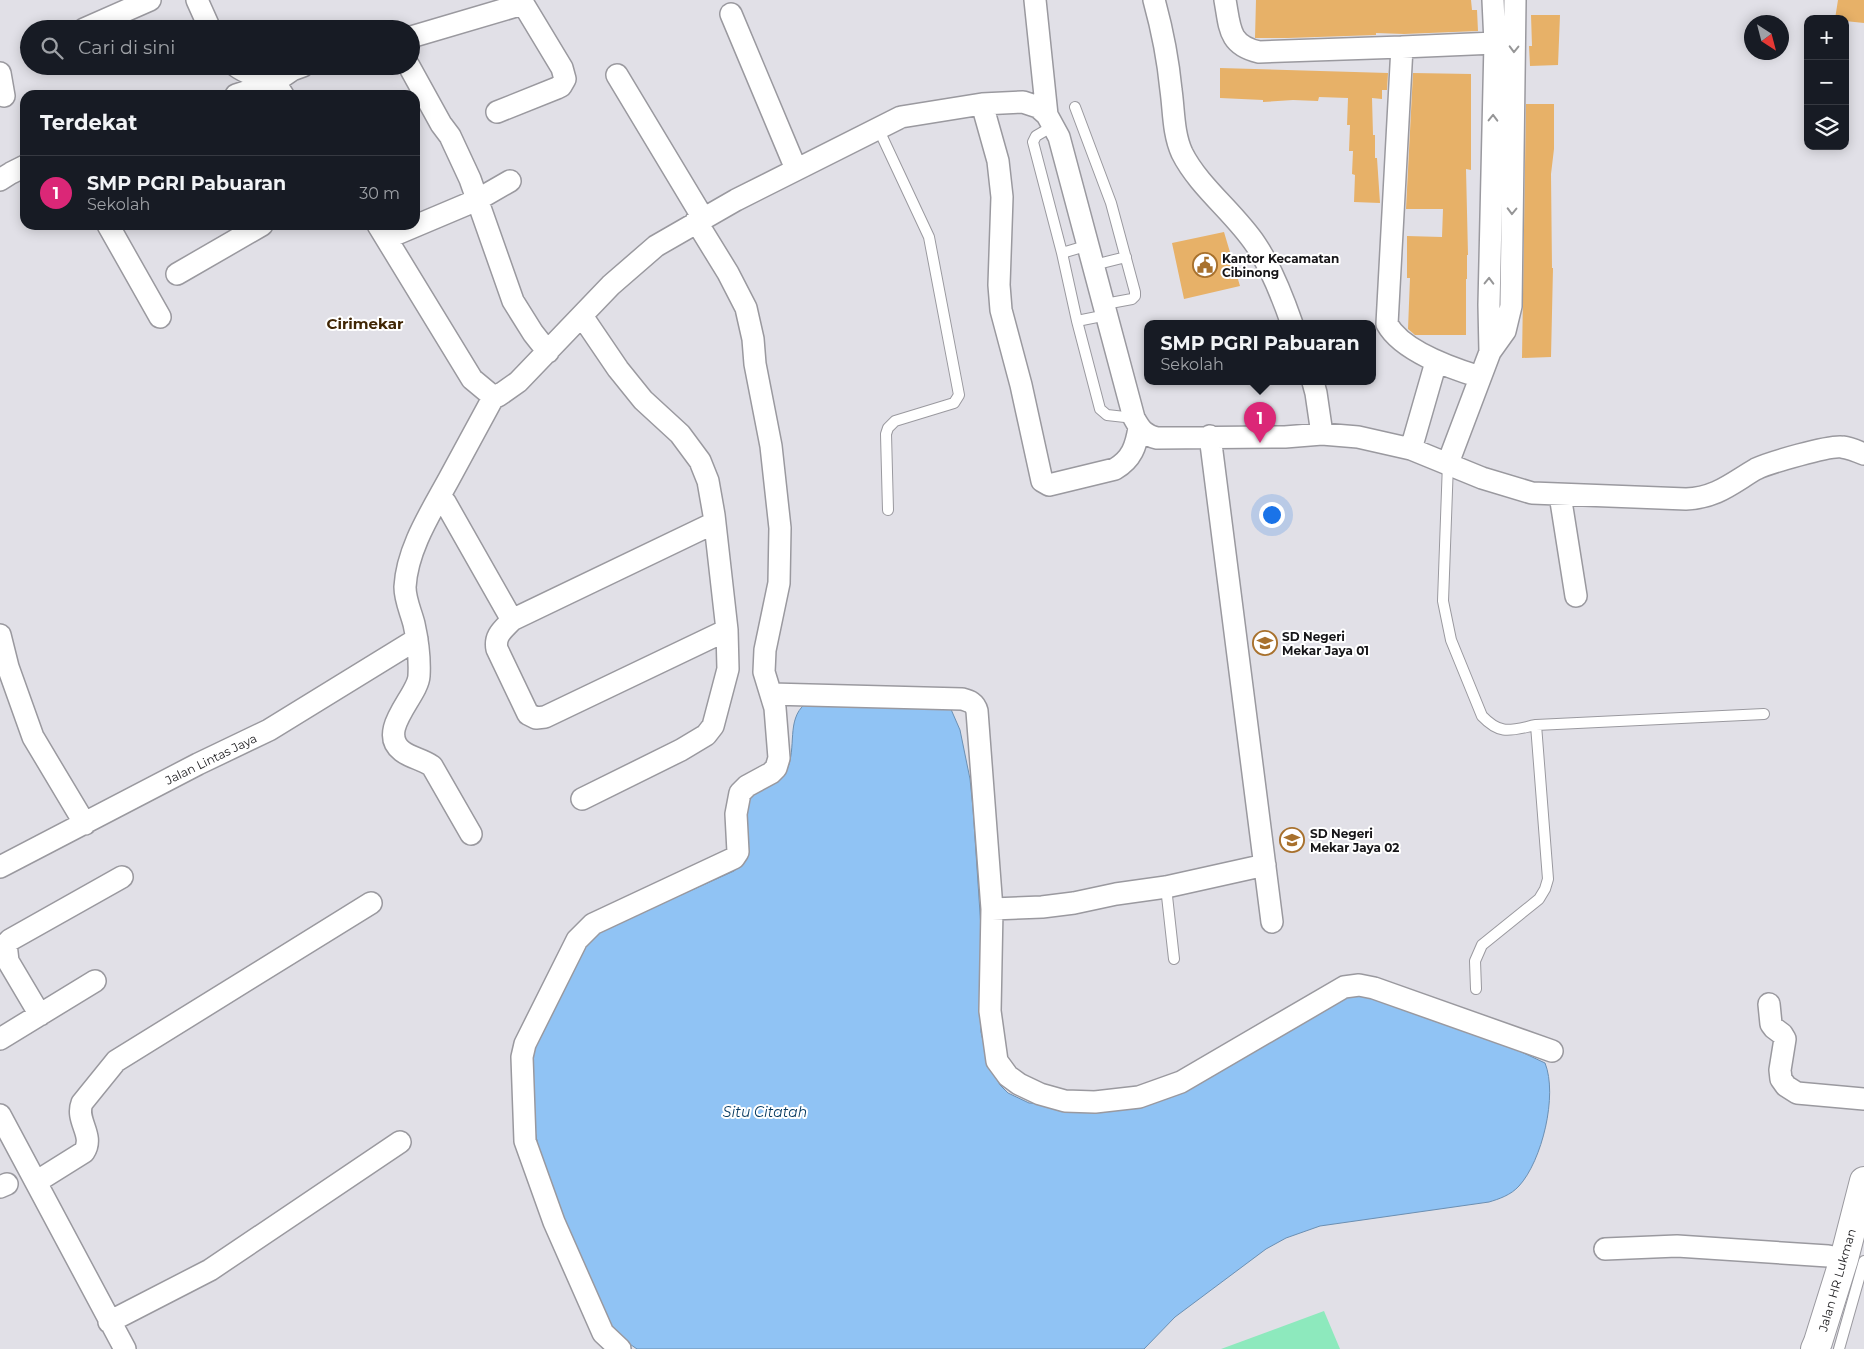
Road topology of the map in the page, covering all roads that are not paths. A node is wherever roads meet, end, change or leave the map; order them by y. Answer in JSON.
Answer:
{"nodes":[{"id":1,"x":150,"y":0,"type":"edge"},
{"id":2,"x":197,"y":0,"type":"edge"},
{"id":3,"x":1035,"y":0,"type":"edge"},
{"id":4,"x":1154,"y":0,"type":"edge"},
{"id":5,"x":1225,"y":0,"type":"edge"},
{"id":6,"x":1493,"y":0,"type":"edge"},
{"id":7,"x":1515,"y":0,"type":"edge"},
{"id":8,"x":522,"y":2,"type":"edge"},
{"id":9,"x":731,"y":14,"type":"dead end"},
{"id":10,"x":104,"y":20,"type":"edge"},
{"id":11,"x":206,"y":20,"type":"edge"},
{"id":12,"x":420,"y":34,"type":"edge"},
{"id":13,"x":1495,"y":43,"type":"junction"},
{"id":14,"x":1402,"y":47,"type":"junction"},
{"id":15,"x":0,"y":73,"type":"edge"},
{"id":16,"x":250,"y":75,"type":"edge"},
{"id":17,"x":288,"y":75,"type":"edge"},
{"id":18,"x":414,"y":75,"type":"edge"},
{"id":19,"x":617,"y":75,"type":"dead end"},
{"id":20,"x":278,"y":89,"type":"edge"},
{"id":21,"x":4,"y":96,"type":"dead end"},
{"id":22,"x":982,"y":104,"type":"junction"},
{"id":23,"x":1075,"y":107,"type":"dead end"},
{"id":24,"x":497,"y":112,"type":"dead end"},
{"id":25,"x":1050,"y":120,"type":"junction"},
{"id":26,"x":887,"y":123,"type":"junction"},
{"id":27,"x":20,"y":168,"type":"edge"},
{"id":28,"x":796,"y":169,"type":"junction"},
{"id":29,"x":0,"y":180,"type":"edge"},
{"id":30,"x":510,"y":181,"type":"dead end"},
{"id":31,"x":477,"y":200,"type":"junction"},
{"id":32,"x":420,"y":219,"type":"edge"},
{"id":33,"x":700,"y":219,"type":"junction"},
{"id":34,"x":111,"y":230,"type":"edge"},
{"id":35,"x":253,"y":230,"type":"edge"},
{"id":36,"x":382,"y":232,"type":"edge"},
{"id":37,"x":1062,"y":253,"type":"junction"},
{"id":38,"x":1091,"y":255,"type":"junction"},
{"id":39,"x":1126,"y":257,"type":"junction"},
{"id":40,"x":177,"y":274,"type":"dead end"},
{"id":41,"x":1106,"y":310,"type":"junction"},
{"id":42,"x":582,"y":316,"type":"junction"},
{"id":43,"x":160,"y":317,"type":"dead end"},
{"id":44,"x":1291,"y":320,"type":"edge"},
{"id":45,"x":1077,"y":321,"type":"junction"},
{"id":46,"x":548,"y":352,"type":"junction"},
{"id":47,"x":1490,"y":352,"type":"junction"},
{"id":48,"x":1436,"y":362,"type":"junction"},
{"id":49,"x":1480,"y":378,"type":"junction"},
{"id":50,"x":1314,"y":385,"type":"edge"},
{"id":51,"x":494,"y":396,"type":"junction"},
{"id":52,"x":1136,"y":423,"type":"junction"},
{"id":53,"x":1322,"y":434,"type":"junction"},
{"id":54,"x":1210,"y":436,"type":"junction"},
{"id":55,"x":1402,"y":447,"type":"junction"},
{"id":56,"x":1864,"y":454,"type":"edge"},
{"id":57,"x":1448,"y":464,"type":"junction"},
{"id":58,"x":1560,"y":495,"type":"junction"},
{"id":59,"x":445,"y":502,"type":"dead end"},
{"id":60,"x":888,"y":510,"type":"dead end"},
{"id":61,"x":714,"y":523,"type":"junction"},
{"id":62,"x":1576,"y":596,"type":"dead end"},
{"id":63,"x":512,"y":620,"type":"junction"},
{"id":64,"x":727,"y":630,"type":"junction"},
{"id":65,"x":0,"y":635,"type":"edge"},
{"id":66,"x":417,"y":640,"type":"junction"},
{"id":67,"x":771,"y":694,"type":"junction"},
{"id":68,"x":1764,"y":714,"type":"dead end"},
{"id":69,"x":1536,"y":725,"type":"junction"},
{"id":70,"x":582,"y":798,"type":"dead end"},
{"id":71,"x":85,"y":824,"type":"junction"},
{"id":72,"x":471,"y":834,"type":"dead end"},
{"id":73,"x":1265,"y":865,"type":"junction"},
{"id":74,"x":0,"y":867,"type":"edge"},
{"id":75,"x":122,"y":877,"type":"dead end"},
{"id":76,"x":1166,"y":887,"type":"junction"},
{"id":77,"x":371,"y":903,"type":"dead end"},
{"id":78,"x":992,"y":909,"type":"junction"},
{"id":79,"x":1272,"y":922,"type":"dead end"},
{"id":80,"x":1174,"y":959,"type":"dead end"},
{"id":81,"x":95,"y":981,"type":"dead end"},
{"id":82,"x":1476,"y":989,"type":"dead end"},
{"id":83,"x":1769,"y":1004,"type":"dead end"},
{"id":84,"x":40,"y":1015,"type":"junction"},
{"id":85,"x":0,"y":1039,"type":"edge"},
{"id":86,"x":1552,"y":1051,"type":"dead end"},
{"id":87,"x":1864,"y":1099,"type":"edge"},
{"id":88,"x":0,"y":1115,"type":"edge"},
{"id":89,"x":400,"y":1142,"type":"dead end"},
{"id":90,"x":17,"y":1181,"type":"edge"},
{"id":91,"x":1864,"y":1181,"type":"edge"},
{"id":92,"x":1605,"y":1249,"type":"dead end"},
{"id":93,"x":1854,"y":1260,"type":"edge"},
{"id":94,"x":109,"y":1322,"type":"junction"},
{"id":95,"x":125,"y":1349,"type":"edge"},
{"id":96,"x":620,"y":1349,"type":"edge"},
{"id":97,"x":1815,"y":1349,"type":"edge"},
{"id":98,"x":1839,"y":1349,"type":"edge"}],
"edges":[{"from":1,"to":10,"type":"street"},
{"from":2,"to":11,"type":"street"},
{"from":3,"to":25,"type":"street"},
{"from":4,"to":44,"type":"street"},
{"from":5,"to":14,"type":"street"},
{"from":6,"to":13,"type":"street"},
{"from":7,"to":47,"type":"street","one_way":true},
{"from":8,"to":12,"type":"street"},
{"from":8,"to":24,"type":"street"},
{"from":9,"to":28,"type":"street"},
{"from":13,"to":14,"type":"street"},
{"from":47,"to":13,"type":"street","one_way":true},
{"from":14,"to":48,"type":"street"},
{"from":15,"to":21,"type":"street"},
{"from":16,"to":20,"type":"street"},
{"from":17,"to":20,"type":"street"},
{"from":18,"to":31,"type":"street"},
{"from":19,"to":33,"type":"street"},
{"from":22,"to":25,"type":"street"},
{"from":22,"to":26,"type":"street"},
{"from":22,"to":52,"type":"street"},
{"from":23,"to":39,"type":"lane"},
{"from":25,"to":37,"type":"lane"},
{"from":25,"to":38,"type":"street"},
{"from":26,"to":28,"type":"street"},
{"from":26,"to":60,"type":"lane"},
{"from":27,"to":29,"type":"street"},
{"from":28,"to":33,"type":"street"},
{"from":30,"to":31,"type":"street"},
{"from":31,"to":32,"type":"street"},
{"from":31,"to":46,"type":"street"},
{"from":33,"to":42,"type":"street"},
{"from":33,"to":67,"type":"street"},
{"from":34,"to":43,"type":"street"},
{"from":35,"to":40,"type":"street"},
{"from":36,"to":51,"type":"street"},
{"from":37,"to":38,"type":"lane"},
{"from":37,"to":45,"type":"lane"},
{"from":38,"to":39,"type":"lane"},
{"from":38,"to":41,"type":"street"},
{"from":39,"to":41,"type":"lane"},
{"from":41,"to":45,"type":"lane"},
{"from":41,"to":52,"type":"street"},
{"from":42,"to":46,"type":"street"},
{"from":42,"to":61,"type":"street"},
{"from":45,"to":52,"type":"lane"},
{"from":46,"to":51,"type":"street"},
{"from":47,"to":49,"type":"street"},
{"from":48,"to":49,"type":"street"},
{"from":48,"to":55,"type":"street"},
{"from":49,"to":57,"type":"street"},
{"from":50,"to":53,"type":"street"},
{"from":51,"to":66,"type":"street"},
{"from":52,"to":54,"type":"street"},
{"from":53,"to":54,"type":"street"},
{"from":53,"to":55,"type":"street"},
{"from":54,"to":73,"type":"street"},
{"from":55,"to":57,"type":"street"},
{"from":56,"to":58,"type":"street"},
{"from":57,"to":58,"type":"street"},
{"from":57,"to":69,"type":"lane"},
{"from":58,"to":62,"type":"street"},
{"from":59,"to":63,"type":"street"},
{"from":61,"to":63,"type":"street"},
{"from":61,"to":64,"type":"street"},
{"from":63,"to":64,"type":"street"},
{"from":64,"to":70,"type":"street"},
{"from":65,"to":71,"type":"street"},
{"from":66,"to":71,"type":"street","name":"Jalan Lintas Jaya"},
{"from":66,"to":72,"type":"street"},
{"from":67,"to":78,"type":"street"},
{"from":67,"to":96,"type":"street"},
{"from":68,"to":69,"type":"lane"},
{"from":69,"to":82,"type":"lane"},
{"from":71,"to":74,"type":"street","name":"Jalan Lintas Jaya"},
{"from":73,"to":76,"type":"street"},
{"from":73,"to":79,"type":"street"},
{"from":75,"to":84,"type":"street"},
{"from":76,"to":78,"type":"street"},
{"from":76,"to":80,"type":"lane"},
{"from":77,"to":90,"type":"street"},
{"from":78,"to":86,"type":"street"},
{"from":81,"to":84,"type":"street"},
{"from":83,"to":87,"type":"street"},
{"from":84,"to":85,"type":"street"},
{"from":88,"to":90,"type":"street"},
{"from":89,"to":94,"type":"street"},
{"from":90,"to":94,"type":"street"},
{"from":91,"to":93,"type":"street","name":"Jalan HR Lukman"},
{"from":92,"to":93,"type":"street"},
{"from":93,"to":97,"type":"street","name":"Jalan HR Lukman"},
{"from":93,"to":98,"type":"lane"},
{"from":94,"to":95,"type":"street"}]}
